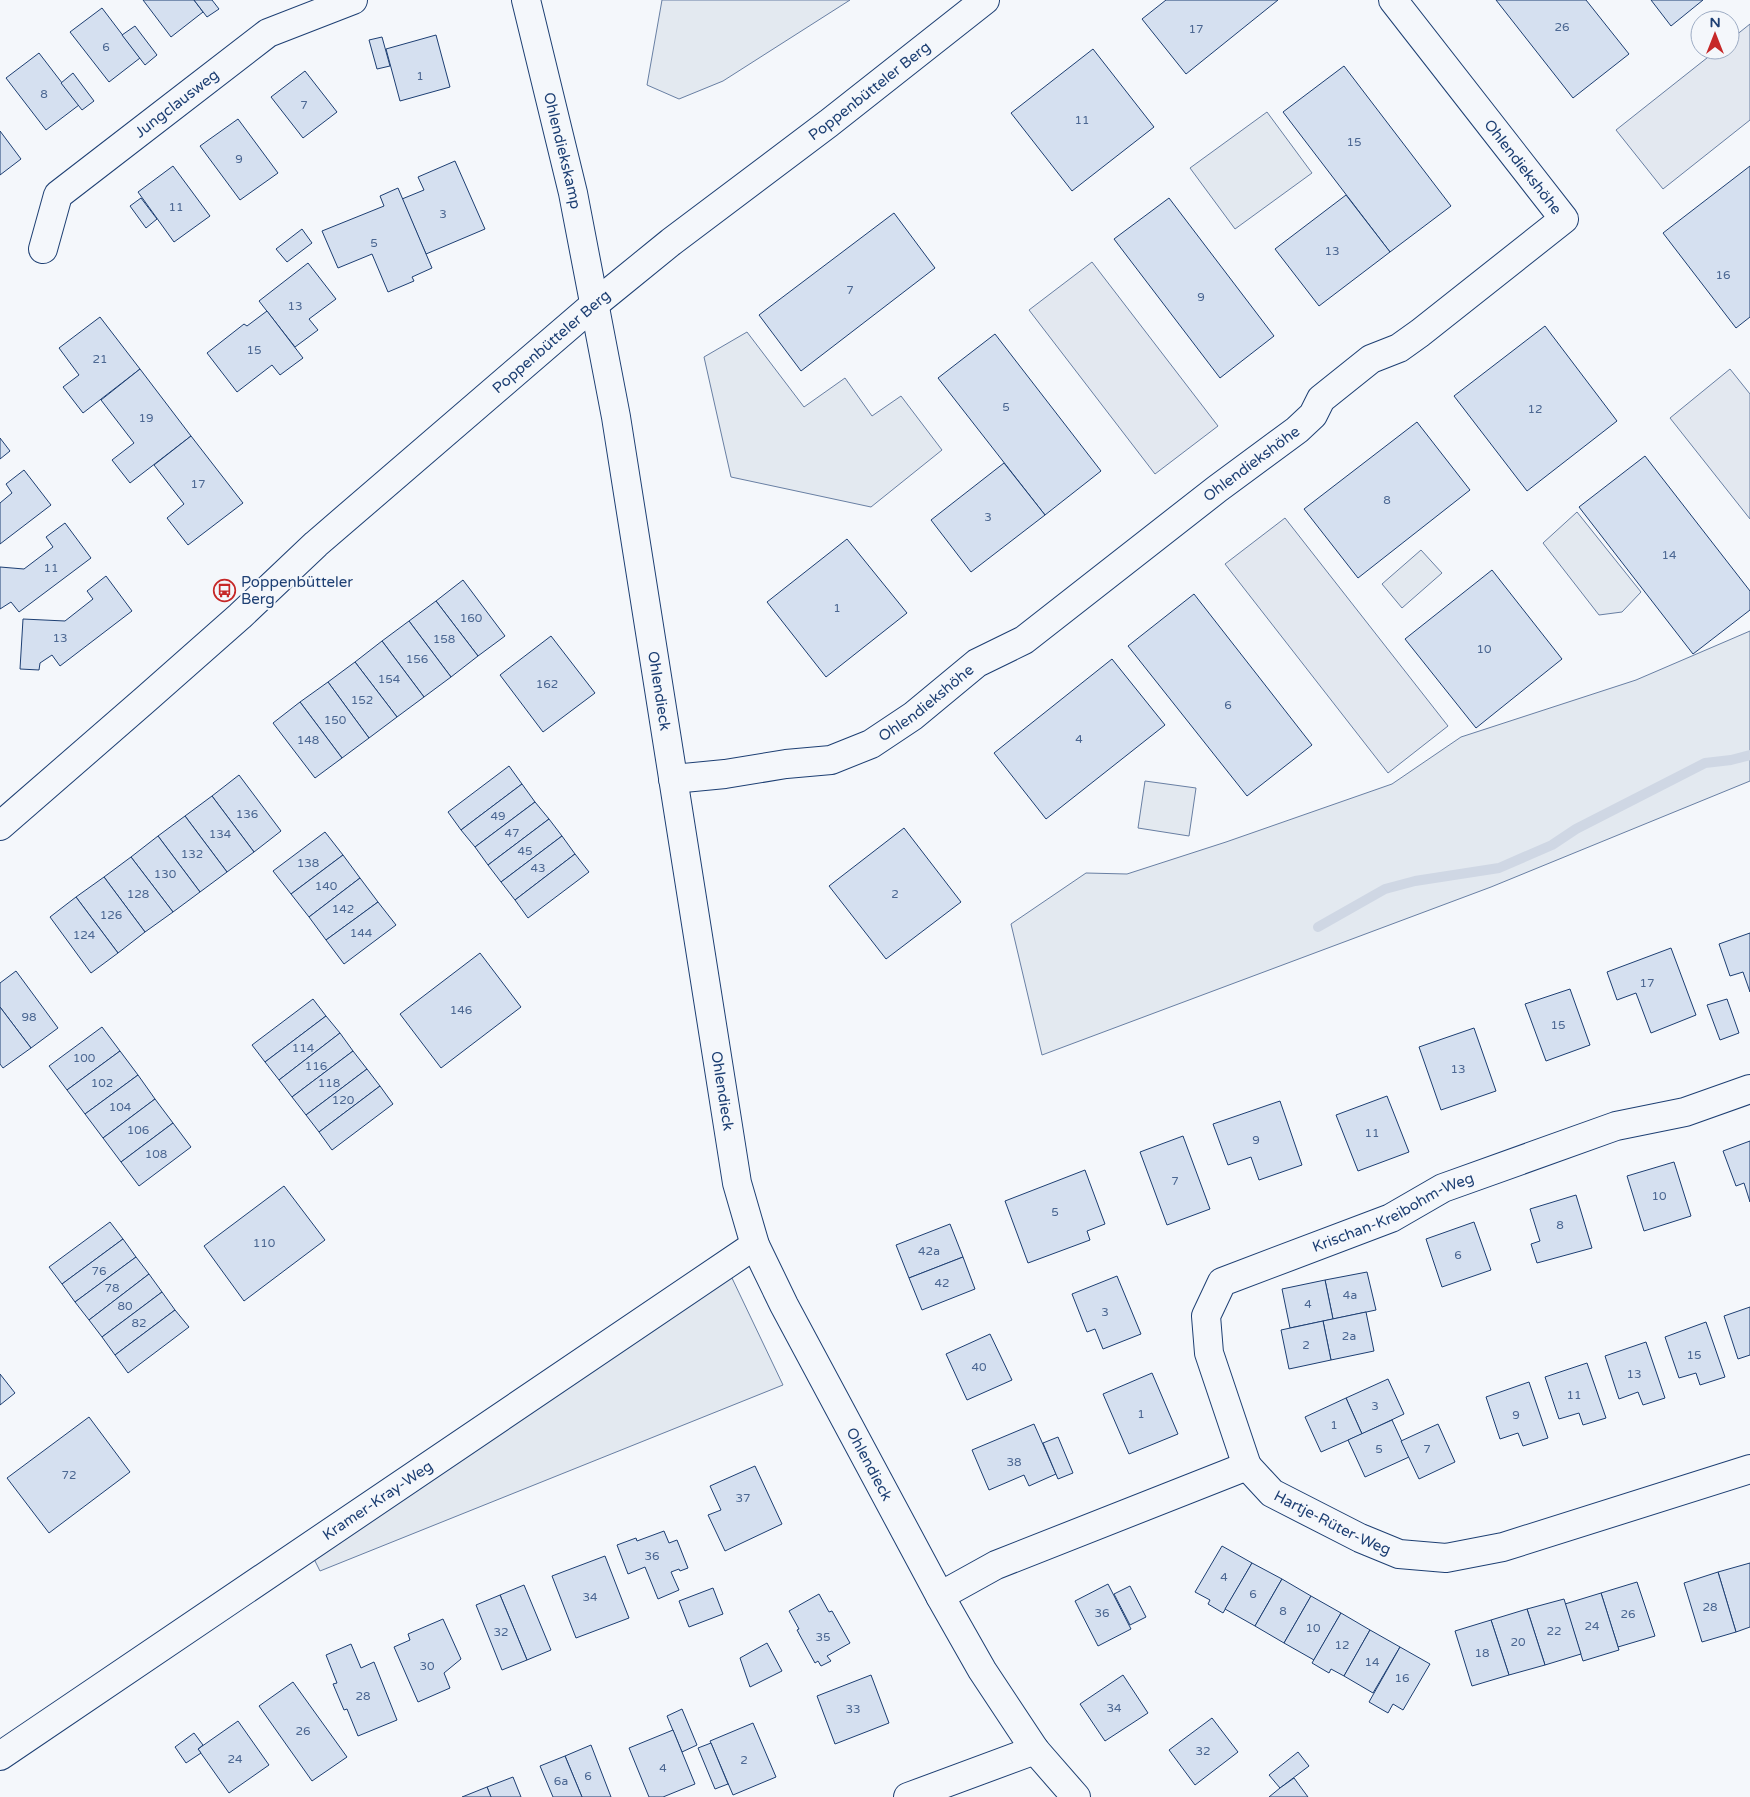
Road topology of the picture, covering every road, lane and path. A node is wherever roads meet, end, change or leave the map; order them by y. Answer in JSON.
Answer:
{"nodes":[{"id":1,"x":353,"y":0,"type":"edge"},
{"id":2,"x":526,"y":0,"type":"edge"},
{"id":3,"x":985,"y":0,"type":"edge"},
{"id":4,"x":1393,"y":0,"type":"edge"},
{"id":5,"x":43,"y":249,"type":"dead end"},
{"id":6,"x":596,"y":303,"type":"junction"},
{"id":7,"x":673,"y":779,"type":"junction"},
{"id":8,"x":0,"y":826,"type":"edge"},
{"id":9,"x":1750,"y":1089,"type":"edge"},
{"id":10,"x":755,"y":1245,"type":"junction"},
{"id":11,"x":1246,"y":1466,"type":"junction"},
{"id":12,"x":1750,"y":1469,"type":"edge"},
{"id":13,"x":940,"y":1596,"type":"junction"},
{"id":14,"x":1035,"y":1750,"type":"junction"},
{"id":15,"x":0,"y":1756,"type":"edge"},
{"id":16,"x":908,"y":1797,"type":"edge"},
{"id":17,"x":1076,"y":1797,"type":"edge"}],
"edges":[{"from":1,"to":5,"type":"street","name":"Jungclausweg"},
{"from":2,"to":6,"type":"street","name":"Ohlendiekskamp"},
{"from":3,"to":6,"type":"street","name":"Poppenbütteler Berg"},
{"from":4,"to":7,"type":"street","name":"Ohlendiekshöhe"},
{"from":6,"to":7,"type":"street","name":"Ohlendieck"},
{"from":6,"to":8,"type":"street","name":"Poppenbütteler Berg"},
{"from":7,"to":10,"type":"street","name":"Ohlendieck"},
{"from":9,"to":11,"type":"street","name":"Krischan-Kreibohm-Weg"},
{"from":10,"to":13,"type":"street","name":"Ohlendieck"},
{"from":10,"to":15,"type":"street","name":"Kramer-Kray-Weg"},
{"from":11,"to":12,"type":"street","name":"Hartje-Rüter-Weg"},
{"from":11,"to":13,"type":"street"},
{"from":13,"to":14,"type":"street","name":"Ohlendieck"},
{"from":14,"to":16,"type":"street"},
{"from":14,"to":17,"type":"street","name":"Ohlendieck"}]}
